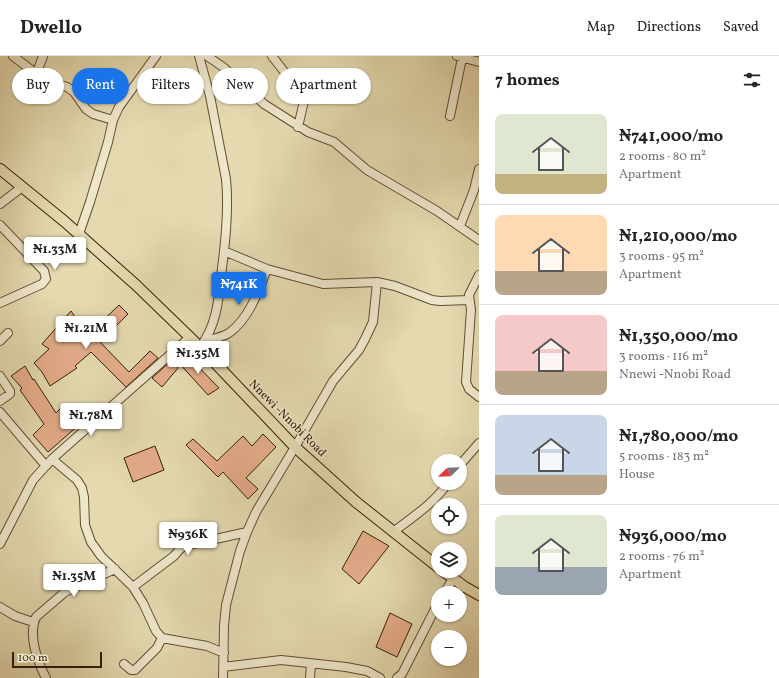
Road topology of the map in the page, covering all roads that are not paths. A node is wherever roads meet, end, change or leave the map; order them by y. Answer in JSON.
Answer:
{"nodes":[{"id":1,"x":13,"y":56,"type":"edge"},
{"id":2,"x":43,"y":56,"type":"edge"},
{"id":3,"x":156,"y":56,"type":"edge"},
{"id":4,"x":199,"y":56,"type":"edge"},
{"id":5,"x":207,"y":56,"type":"edge"},
{"id":6,"x":272,"y":56,"type":"edge"},
{"id":7,"x":459,"y":57,"type":"edge"},
{"id":8,"x":479,"y":62,"type":"edge"},
{"id":9,"x":28,"y":68,"type":"edge"},
{"id":10,"x":39,"y":68,"type":"edge"},
{"id":11,"x":64,"y":86,"type":"edge"},
{"id":12,"x":450,"y":116,"type":"dead end"},
{"id":13,"x":112,"y":120,"type":"junction"},
{"id":14,"x":298,"y":127,"type":"junction"},
{"id":15,"x":0,"y":169,"type":"edge"},
{"id":16,"x":479,"y":169,"type":"edge"},
{"id":17,"x":22,"y":188,"type":"junction"},
{"id":18,"x":0,"y":204,"type":"edge"},
{"id":19,"x":0,"y":225,"type":"edge"},
{"id":20,"x":460,"y":226,"type":"junction"},
{"id":21,"x":79,"y":234,"type":"junction"},
{"id":22,"x":479,"y":240,"type":"edge"},
{"id":23,"x":224,"y":251,"type":"junction"},
{"id":24,"x":267,"y":269,"type":"junction"},
{"id":25,"x":479,"y":275,"type":"edge"},
{"id":26,"x":377,"y":282,"type":"junction"},
{"id":27,"x":469,"y":300,"type":"junction"},
{"id":28,"x":0,"y":303,"type":"edge"},
{"id":29,"x":8,"y":333,"type":"dead end"},
{"id":30,"x":190,"y":337,"type":"junction"},
{"id":31,"x":0,"y":341,"type":"edge"},
{"id":32,"x":203,"y":344,"type":"junction"},
{"id":33,"x":0,"y":376,"type":"edge"},
{"id":34,"x":479,"y":397,"type":"edge"},
{"id":35,"x":0,"y":401,"type":"edge"},
{"id":36,"x":0,"y":412,"type":"edge"},
{"id":37,"x":479,"y":442,"type":"edge"},
{"id":38,"x":295,"y":447,"type":"junction"},
{"id":39,"x":467,"y":457,"type":"edge"},
{"id":40,"x":52,"y":459,"type":"junction"},
{"id":41,"x":46,"y":466,"type":"junction"},
{"id":42,"x":443,"y":490,"type":"edge"},
{"id":43,"x":247,"y":532,"type":"junction"},
{"id":44,"x":393,"y":532,"type":"junction"},
{"id":45,"x":0,"y":544,"type":"edge"},
{"id":46,"x":431,"y":562,"type":"edge"},
{"id":47,"x":115,"y":569,"type":"junction"},
{"id":48,"x":453,"y":579,"type":"joint"},
{"id":49,"x":448,"y":586,"type":"edge"},
{"id":50,"x":133,"y":587,"type":"junction"},
{"id":51,"x":479,"y":595,"type":"edge"},
{"id":52,"x":0,"y":607,"type":"edge"},
{"id":53,"x":431,"y":617,"type":"edge"},
{"id":54,"x":33,"y":622,"type":"junction"},
{"id":55,"x":162,"y":638,"type":"junction"},
{"id":56,"x":224,"y":653,"type":"junction"},
{"id":57,"x":124,"y":664,"type":"dead end"},
{"id":58,"x":311,"y":664,"type":"junction"},
{"id":59,"x":224,"y":666,"type":"junction"},
{"id":60,"x":46,"y":678,"type":"edge"},
{"id":61,"x":223,"y":678,"type":"edge"},
{"id":62,"x":310,"y":678,"type":"edge"},
{"id":63,"x":380,"y":678,"type":"edge"},
{"id":64,"x":397,"y":678,"type":"edge"}],
"edges":[{"from":1,"to":9,"type":"street"},
{"from":2,"to":10,"type":"street"},
{"from":3,"to":13,"type":"street"},
{"from":4,"to":23,"type":"street"},
{"from":5,"to":14,"type":"street"},
{"from":6,"to":14,"type":"street"},
{"from":7,"to":8,"type":"street"},
{"from":7,"to":12,"type":"street"},
{"from":11,"to":13,"type":"street"},
{"from":13,"to":21,"type":"street"},
{"from":14,"to":20,"type":"street"},
{"from":15,"to":17,"type":"main road","name":"Nnewi -Nnobi Road"},
{"from":16,"to":20,"type":"street"},
{"from":17,"to":18,"type":"street"},
{"from":17,"to":21,"type":"main road","name":"Nnewi -Nnobi Road"},
{"from":19,"to":28,"type":"street"},
{"from":20,"to":22,"type":"street"},
{"from":21,"to":30,"type":"main road","name":"Nnewi -Nnobi Road"},
{"from":23,"to":24,"type":"street"},
{"from":23,"to":32,"type":"street"},
{"from":24,"to":26,"type":"street"},
{"from":24,"to":32,"type":"street"},
{"from":25,"to":27,"type":"street"},
{"from":26,"to":27,"type":"street"},
{"from":26,"to":38,"type":"street"},
{"from":27,"to":34,"type":"street"},
{"from":29,"to":31,"type":"street"},
{"from":30,"to":32,"type":"main road","name":"Nnewi -Nnobi Road"},
{"from":30,"to":40,"type":"street"},
{"from":32,"to":38,"type":"main road","name":"Nnewi -Nnobi Road"},
{"from":33,"to":35,"type":"street"},
{"from":36,"to":41,"type":"street"},
{"from":37,"to":39,"type":"street"},
{"from":38,"to":43,"type":"street"},
{"from":38,"to":44,"type":"main road","name":"Nnewi -Nnobi Road"},
{"from":40,"to":41,"type":"street"},
{"from":40,"to":47,"type":"street"},
{"from":41,"to":45,"type":"street"},
{"from":42,"to":44,"type":"street"},
{"from":43,"to":50,"type":"street"},
{"from":43,"to":56,"type":"street"},
{"from":44,"to":46,"type":"main road","name":"Nnewi -Nnobi Road"},
{"from":47,"to":50,"type":"street"},
{"from":47,"to":54,"type":"street"},
{"from":48,"to":49,"type":"street"},
{"from":48,"to":51,"type":"main road"},
{"from":50,"to":55,"type":"street"},
{"from":52,"to":54,"type":"street"},
{"from":53,"to":64,"type":"street"},
{"from":54,"to":60,"type":"street"},
{"from":55,"to":56,"type":"street"},
{"from":55,"to":57,"type":"street"},
{"from":56,"to":59,"type":"street"},
{"from":58,"to":59,"type":"street"},
{"from":58,"to":62,"type":"street"},
{"from":58,"to":63,"type":"street"},
{"from":59,"to":61,"type":"street"}]}
